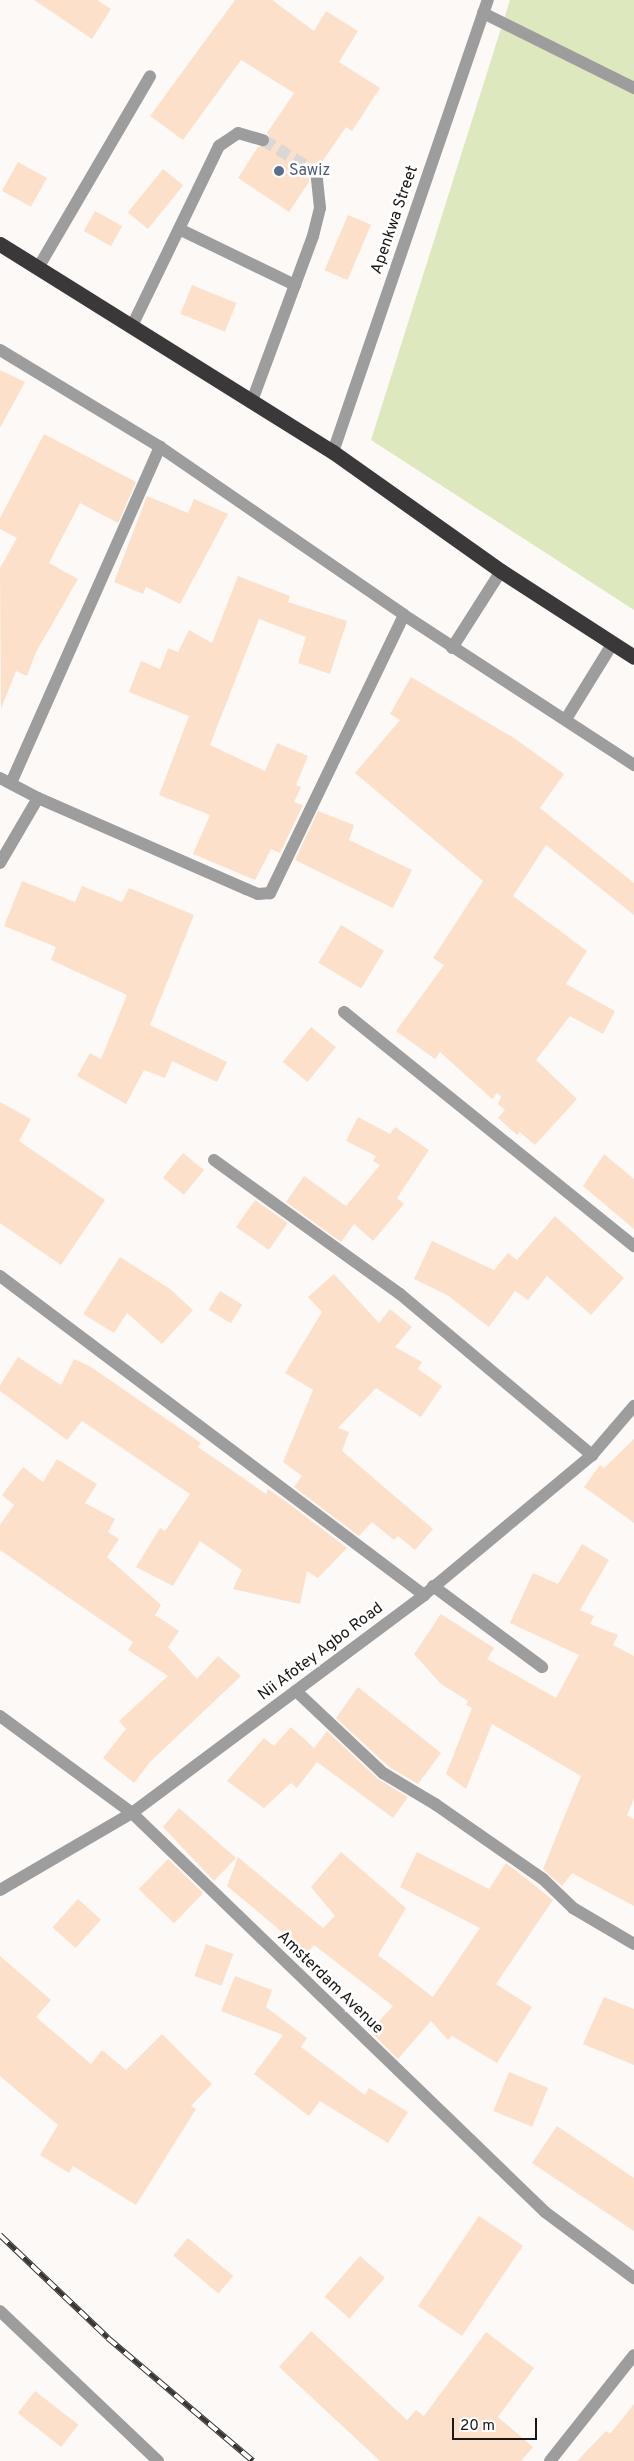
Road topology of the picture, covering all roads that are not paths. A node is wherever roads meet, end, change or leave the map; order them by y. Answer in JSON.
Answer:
{"nodes":[{"id":1,"x":488,"y":0,"type":"edge"},
{"id":2,"x":484,"y":13,"type":"junction"},
{"id":3,"x":150,"y":76,"type":"dead end"},
{"id":4,"x":634,"y":88,"type":"edge"},
{"id":5,"x":263,"y":140,"type":"tunnel mouth"},
{"id":6,"x":316,"y":172,"type":"dead end"},
{"id":7,"x":179,"y":229,"type":"junction"},
{"id":8,"x":0,"y":244,"type":"edge"},
{"id":9,"x":38,"y":268,"type":"junction"},
{"id":10,"x":295,"y":285,"type":"junction"},
{"id":11,"x":132,"y":326,"type":"junction"},
{"id":12,"x":0,"y":350,"type":"edge"},
{"id":13,"x":252,"y":401,"type":"junction"},
{"id":14,"x":160,"y":447,"type":"junction"},
{"id":15,"x":333,"y":452,"type":"junction"},
{"id":16,"x":501,"y":571,"type":"junction"},
{"id":17,"x":404,"y":615,"type":"junction"},
{"id":18,"x":613,"y":643,"type":"junction"},
{"id":19,"x":452,"y":648,"type":"junction"},
{"id":20,"x":634,"y":657,"type":"edge"},
{"id":21,"x":566,"y":720,"type":"junction"},
{"id":22,"x":634,"y":766,"type":"edge"},
{"id":23,"x":5,"y":781,"type":"edge"},
{"id":24,"x":38,"y":798,"type":"junction"},
{"id":25,"x":0,"y":863,"type":"edge"},
{"id":26,"x":344,"y":1012,"type":"dead end"},
{"id":27,"x":214,"y":1160,"type":"dead end"},
{"id":28,"x":634,"y":1246,"type":"edge"},
{"id":29,"x":0,"y":1276,"type":"edge"},
{"id":30,"x":634,"y":1406,"type":"edge"},
{"id":31,"x":592,"y":1455,"type":"junction"},
{"id":32,"x":428,"y":1590,"type":"junction"},
{"id":33,"x":542,"y":1667,"type":"dead end"},
{"id":34,"x":296,"y":1691,"type":"junction"},
{"id":35,"x":0,"y":1716,"type":"edge"},
{"id":36,"x":132,"y":1813,"type":"junction"},
{"id":37,"x":0,"y":1890,"type":"edge"},
{"id":38,"x":634,"y":1944,"type":"edge"},
{"id":39,"x":634,"y":2278,"type":"edge"},
{"id":40,"x":0,"y":2310,"type":"edge"},
{"id":41,"x":634,"y":2355,"type":"edge"},
{"id":42,"x":158,"y":2461,"type":"edge"},
{"id":43,"x":550,"y":2461,"type":"edge"}],
"edges":[{"from":1,"to":2,"type":"street","name":"Apenkwa Street"},
{"from":2,"to":4,"type":"street"},
{"from":2,"to":15,"type":"street","name":"Apenkwa Street"},
{"from":3,"to":9,"type":"street"},
{"from":5,"to":7,"type":"street"},
{"from":6,"to":10,"type":"street"},
{"from":7,"to":10,"type":"street"},
{"from":7,"to":11,"type":"street"},
{"from":8,"to":9,"type":"highway"},
{"from":9,"to":11,"type":"highway"},
{"from":10,"to":13,"type":"street"},
{"from":11,"to":13,"type":"highway"},
{"from":12,"to":14,"type":"street"},
{"from":13,"to":15,"type":"highway"},
{"from":14,"to":17,"type":"street"},
{"from":14,"to":23,"type":"street"},
{"from":15,"to":16,"type":"highway"},
{"from":16,"to":18,"type":"highway"},
{"from":16,"to":19,"type":"street"},
{"from":17,"to":19,"type":"street"},
{"from":17,"to":24,"type":"street"},
{"from":18,"to":20,"type":"highway"},
{"from":18,"to":21,"type":"street"},
{"from":19,"to":21,"type":"street"},
{"from":21,"to":22,"type":"street"},
{"from":23,"to":24,"type":"street"},
{"from":24,"to":25,"type":"street"},
{"from":26,"to":28,"type":"street"},
{"from":27,"to":31,"type":"street"},
{"from":29,"to":32,"type":"street"},
{"from":30,"to":31,"type":"street","name":"Nii Afotey Agbo Road"},
{"from":31,"to":32,"type":"street","name":"Nii Afotey Agbo Road"},
{"from":32,"to":33,"type":"street"},
{"from":32,"to":34,"type":"street","name":"Nii Afotey Agbo Road"},
{"from":34,"to":36,"type":"street","name":"Nii Afotey Agbo Road"},
{"from":34,"to":38,"type":"street"},
{"from":35,"to":36,"type":"street","name":"Amsterdam Avenue"},
{"from":36,"to":37,"type":"street","name":"Nii Afotey Agbo Road"},
{"from":36,"to":39,"type":"street","name":"Amsterdam Avenue"},
{"from":40,"to":42,"type":"street"},
{"from":41,"to":43,"type":"street"}]}
